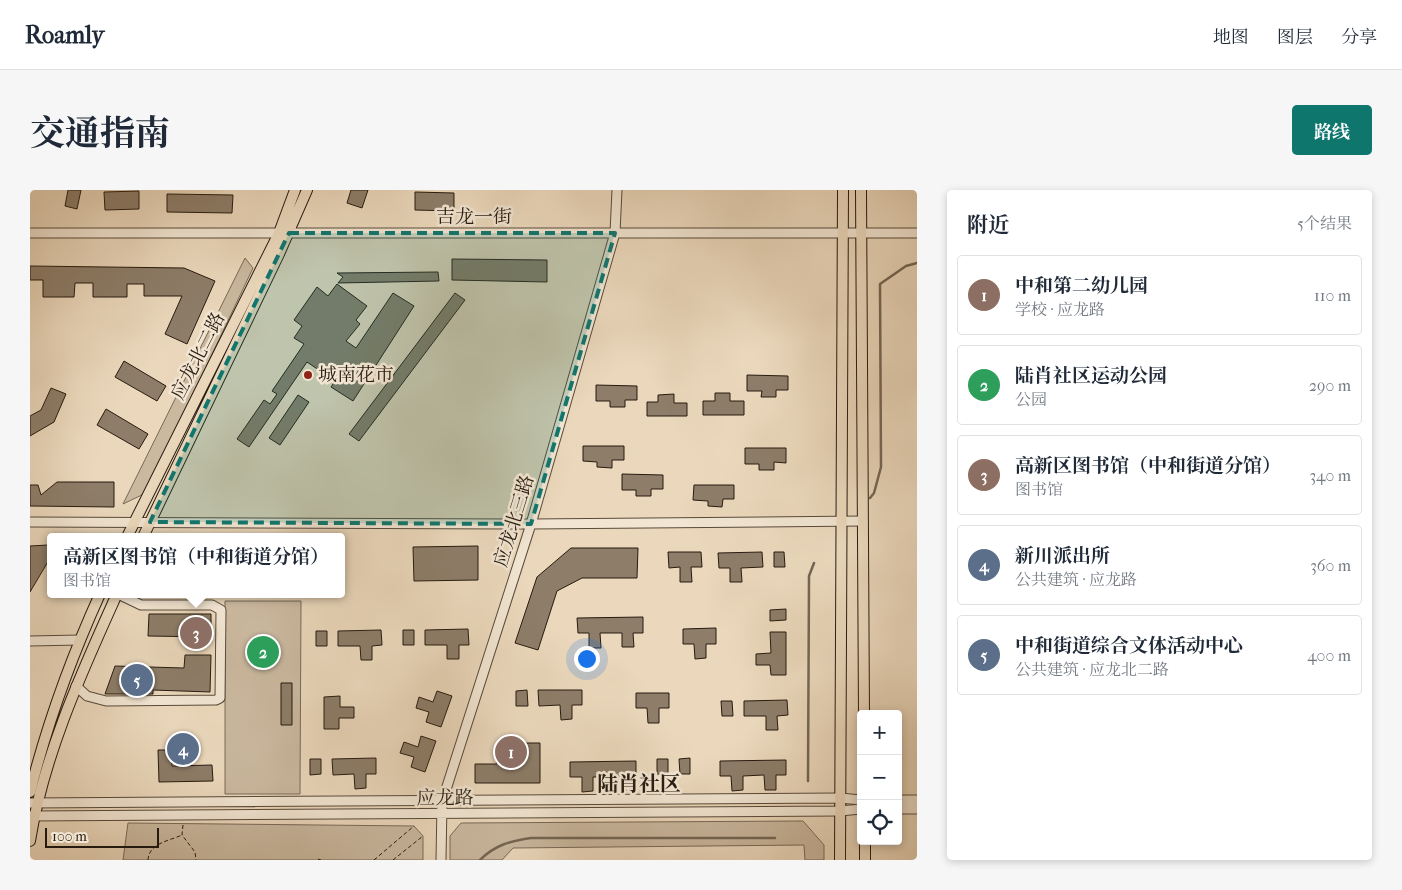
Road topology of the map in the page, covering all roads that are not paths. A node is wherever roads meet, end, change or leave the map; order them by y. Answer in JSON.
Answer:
{"nodes":[{"id":1,"x":295,"y":190,"type":"edge"},
{"id":2,"x":308,"y":190,"type":"edge"},
{"id":3,"x":617,"y":190,"type":"edge"},
{"id":4,"x":843,"y":190,"type":"edge"},
{"id":5,"x":861,"y":190,"type":"edge"},
{"id":6,"x":30,"y":233,"type":"edge"},
{"id":7,"x":284,"y":233,"type":"junction"},
{"id":8,"x":615,"y":233,"type":"junction"},
{"id":9,"x":842,"y":233,"type":"junction"},
{"id":10,"x":861,"y":233,"type":"junction"},
{"id":11,"x":917,"y":233,"type":"edge"},
{"id":12,"x":863,"y":521,"type":"junction"},
{"id":13,"x":30,"y":522,"type":"edge"},
{"id":14,"x":134,"y":522,"type":"junction"},
{"id":15,"x":150,"y":522,"type":"junction"},
{"id":16,"x":841,"y":522,"type":"junction"},
{"id":17,"x":531,"y":524,"type":"junction"},
{"id":18,"x":129,"y":533,"type":"edge"},
{"id":19,"x":145,"y":533,"type":"edge"},
{"id":20,"x":98,"y":598,"type":"edge"},
{"id":21,"x":115,"y":598,"type":"edge"},
{"id":22,"x":126,"y":598,"type":"edge"},
{"id":23,"x":80,"y":640,"type":"junction"},
{"id":24,"x":30,"y":641,"type":"edge"},
{"id":25,"x":76,"y":686,"type":"junction"},
{"id":26,"x":864,"y":710,"type":"edge"},
{"id":27,"x":30,"y":792,"type":"edge"},
{"id":28,"x":840,"y":798,"type":"junction"},
{"id":29,"x":857,"y":800,"type":"edge"},
{"id":30,"x":902,"y":800,"type":"edge"},
{"id":31,"x":917,"y":800,"type":"edge"},
{"id":32,"x":442,"y":802,"type":"junction"},
{"id":33,"x":34,"y":803,"type":"edge"},
{"id":34,"x":857,"y":809,"type":"edge"},
{"id":35,"x":902,"y":809,"type":"edge"},
{"id":36,"x":917,"y":810,"type":"edge"},
{"id":37,"x":840,"y":811,"type":"junction"},
{"id":38,"x":441,"y":814,"type":"junction"},
{"id":39,"x":32,"y":816,"type":"edge"},
{"id":40,"x":30,"y":841,"type":"edge"},
{"id":41,"x":865,"y":845,"type":"edge"},
{"id":42,"x":441,"y":860,"type":"edge"},
{"id":43,"x":840,"y":860,"type":"edge"},
{"id":44,"x":865,"y":860,"type":"edge"}],
"edges":[{"from":1,"to":7,"type":"main road","name":"应龙北二路"},
{"from":2,"to":7,"type":"main road","name":"应龙北二路"},
{"from":3,"to":8,"type":"street","name":"应龙北三路"},
{"from":4,"to":9,"type":"main road"},
{"from":5,"to":10,"type":"main road"},
{"from":6,"to":7,"type":"street","name":"吉龙一街"},
{"from":7,"to":8,"type":"street","name":"吉龙一街"},
{"from":7,"to":14,"type":"main road","name":"应龙北二路"},
{"from":7,"to":15,"type":"main road","name":"应龙北二路"},
{"from":8,"to":9,"type":"street","name":"吉龙一街"},
{"from":8,"to":17,"type":"street","name":"应龙北三路"},
{"from":9,"to":10,"type":"street","name":"吉龙一街"},
{"from":9,"to":16,"type":"main road"},
{"from":10,"to":11,"type":"street","name":"吉龙一街"},
{"from":10,"to":12,"type":"main road"},
{"from":12,"to":16,"type":"street"},
{"from":12,"to":26,"type":"main road"},
{"from":13,"to":14,"type":"street"},
{"from":14,"to":15,"type":"street"},
{"from":14,"to":18,"type":"main road","name":"应龙北二路"},
{"from":15,"to":17,"type":"street"},
{"from":15,"to":19,"type":"main road","name":"应龙北二路"},
{"from":16,"to":17,"type":"street"},
{"from":16,"to":28,"type":"main road"},
{"from":17,"to":32,"type":"street","name":"应龙北三路"},
{"from":20,"to":23,"type":"main road"},
{"from":21,"to":25,"type":"main road"},
{"from":22,"to":25,"type":"street"},
{"from":23,"to":24,"type":"street"},
{"from":23,"to":27,"type":"main road"},
{"from":25,"to":33,"type":"main road"},
{"from":28,"to":29,"type":"street","name":"应龙路"},
{"from":28,"to":32,"type":"street","name":"应龙路"},
{"from":28,"to":37,"type":"main road"},
{"from":30,"to":31,"type":"street"},
{"from":32,"to":33,"type":"street","name":"应龙路"},
{"from":32,"to":38,"type":"street","name":"应龙北三路"},
{"from":33,"to":39,"type":"main road"},
{"from":34,"to":37,"type":"street","name":"应龙路"},
{"from":35,"to":36,"type":"street"},
{"from":37,"to":38,"type":"street","name":"应龙路"},
{"from":37,"to":43,"type":"main road"},
{"from":38,"to":39,"type":"street","name":"应龙路"},
{"from":38,"to":42,"type":"street","name":"应龙北三路"},
{"from":39,"to":40,"type":"main road"},
{"from":41,"to":44,"type":"main road"}]}
